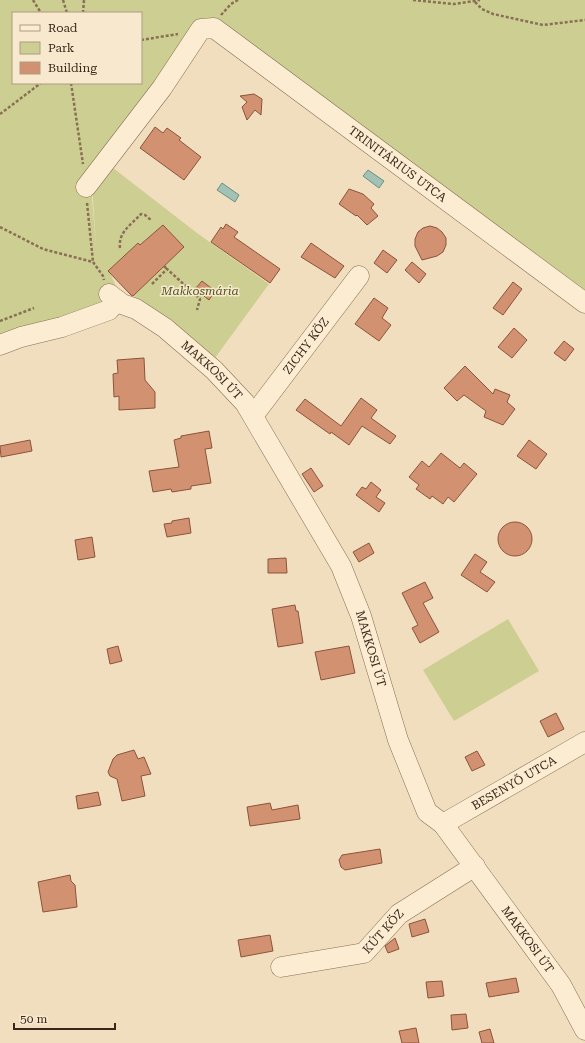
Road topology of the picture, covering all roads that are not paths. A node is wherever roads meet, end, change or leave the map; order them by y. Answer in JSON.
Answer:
{"nodes":[{"id":1,"x":86,"y":187,"type":"road end"},
{"id":2,"x":359,"y":276,"type":"dead end"},
{"id":3,"x":585,"y":303,"type":"edge"},
{"id":4,"x":0,"y":345,"type":"edge"},
{"id":5,"x":253,"y":416,"type":"junction"},
{"id":6,"x":585,"y":742,"type":"edge"},
{"id":7,"x":443,"y":824,"type":"junction"},
{"id":8,"x":475,"y":866,"type":"junction"},
{"id":9,"x":281,"y":967,"type":"dead end"},
{"id":10,"x":585,"y":1030,"type":"edge"},
{"id":11,"x":585,"y":1042,"type":"edge"},
{"id":12,"x":582,"y":1043,"type":"edge"}],
"edges":[{"from":1,"to":3,"type":"street","name":"TRINITÁRIUS UTCA"},
{"from":2,"to":5,"type":"street","name":"ZICHY KÖZ"},
{"from":4,"to":5,"type":"street","name":"MAKKOSI ÚT"},
{"from":5,"to":7,"type":"street","name":"MAKKOSI ÚT"},
{"from":6,"to":7,"type":"street","name":"BESENYŐ UTCA"},
{"from":7,"to":8,"type":"street","name":"MAKKOSI ÚT"},
{"from":8,"to":9,"type":"street","name":"KÚT KÖZ"},
{"from":8,"to":10,"type":"street","name":"MAKKOSI ÚT"},
{"from":11,"to":12,"type":"street"}]}
